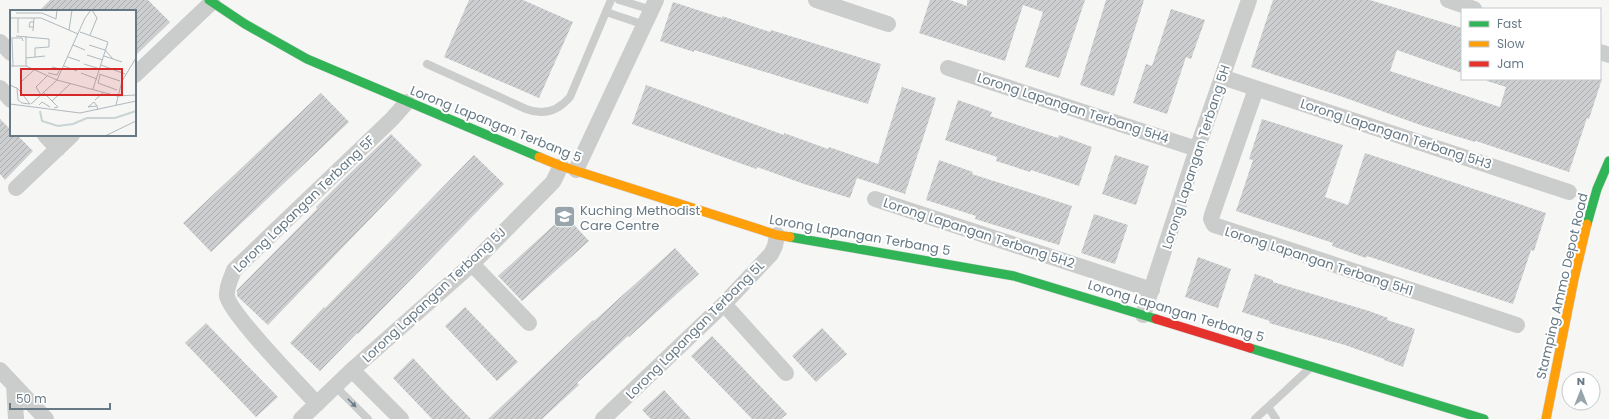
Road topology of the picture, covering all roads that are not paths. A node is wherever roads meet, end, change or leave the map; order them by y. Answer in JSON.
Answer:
{"nodes":[{"id":1,"x":611,"y":0,"type":"edge"},
{"id":2,"x":619,"y":0,"type":"edge"},
{"id":3,"x":816,"y":0,"type":"edge"},
{"id":4,"x":1249,"y":0,"type":"edge"},
{"id":5,"x":1448,"y":0,"type":"edge"},
{"id":6,"x":210,"y":1,"type":"edge"},
{"id":7,"x":654,"y":5,"type":"edge"},
{"id":8,"x":1471,"y":8,"type":"edge"},
{"id":9,"x":606,"y":12,"type":"junction"},
{"id":10,"x":888,"y":24,"type":"dead end"},
{"id":11,"x":645,"y":25,"type":"junction"},
{"id":12,"x":0,"y":42,"type":"edge"},
{"id":13,"x":10,"y":52,"type":"edge"},
{"id":14,"x":426,"y":64,"type":"dead end"},
{"id":15,"x":948,"y":68,"type":"dead end"},
{"id":16,"x":136,"y":74,"type":"edge"},
{"id":17,"x":1222,"y":78,"type":"junction"},
{"id":18,"x":0,"y":88,"type":"edge"},
{"id":19,"x":1256,"y":88,"type":"junction"},
{"id":20,"x":10,"y":99,"type":"edge"},
{"id":21,"x":407,"y":102,"type":"junction"},
{"id":22,"x":46,"y":136,"type":"edge"},
{"id":23,"x":71,"y":136,"type":"edge"},
{"id":24,"x":58,"y":149,"type":"junction"},
{"id":25,"x":1197,"y":149,"type":"junction"},
{"id":26,"x":1609,"y":161,"type":"edge"},
{"id":27,"x":561,"y":166,"type":"junction"},
{"id":28,"x":576,"y":170,"type":"junction"},
{"id":29,"x":16,"y":188,"type":"dead end"},
{"id":30,"x":1569,"y":192,"type":"dead end"},
{"id":31,"x":875,"y":199,"type":"dead end"},
{"id":32,"x":777,"y":235,"type":"junction"},
{"id":33,"x":472,"y":264,"type":"junction"},
{"id":34,"x":1152,"y":290,"type":"junction"},
{"id":35,"x":724,"y":304,"type":"junction"},
{"id":36,"x":1143,"y":315,"type":"junction"},
{"id":37,"x":529,"y":323,"type":"dead end"},
{"id":38,"x":1516,"y":325,"type":"dead end"},
{"id":39,"x":1312,"y":367,"type":"junction"},
{"id":40,"x":0,"y":370,"type":"edge"},
{"id":41,"x":352,"y":370,"type":"junction"},
{"id":42,"x":786,"y":373,"type":"dead end"},
{"id":43,"x":14,"y":385,"type":"junction"},
{"id":44,"x":335,"y":386,"type":"junction"},
{"id":45,"x":317,"y":404,"type":"junction"},
{"id":46,"x":1268,"y":407,"type":"junction"},
{"id":47,"x":620,"y":413,"type":"edge"},
{"id":48,"x":16,"y":419,"type":"edge"},
{"id":49,"x":46,"y":419,"type":"edge"},
{"id":50,"x":301,"y":419,"type":"edge"},
{"id":51,"x":368,"y":419,"type":"edge"},
{"id":52,"x":401,"y":419,"type":"edge"},
{"id":53,"x":603,"y":419,"type":"edge"},
{"id":54,"x":1255,"y":419,"type":"edge"},
{"id":55,"x":1276,"y":419,"type":"edge"},
{"id":56,"x":1484,"y":419,"type":"edge"},
{"id":57,"x":1546,"y":419,"type":"edge"}],
"edges":[{"from":1,"to":9,"type":"lane"},
{"from":2,"to":7,"type":"lane"},
{"from":3,"to":10,"type":"street"},
{"from":4,"to":17,"type":"street","name":"Lorong Lapangan Terbang 5H"},
{"from":5,"to":8,"type":"street"},
{"from":6,"to":16,"type":"street"},
{"from":6,"to":21,"type":"street","name":"Lorong Lapangan Terbang 5"},
{"from":7,"to":11,"type":"street"},
{"from":9,"to":11,"type":"lane"},
{"from":9,"to":14,"type":"lane"},
{"from":11,"to":28,"type":"street"},
{"from":12,"to":13,"type":"street"},
{"from":15,"to":25,"type":"street","name":"Lorong Lapangan Terbang 5H4"},
{"from":17,"to":19,"type":"street","name":"Lorong Lapangan Terbang 5H3"},
{"from":17,"to":25,"type":"street","name":"Lorong Lapangan Terbang 5H"},
{"from":18,"to":20,"type":"street"},
{"from":19,"to":30,"type":"street","name":"Lorong Lapangan Terbang 5H3"},
{"from":19,"to":38,"type":"street","name":"Lorong Lapangan Terbang 5H1"},
{"from":21,"to":27,"type":"street","name":"Lorong Lapangan Terbang 5"},
{"from":21,"to":45,"type":"street","name":"Lorong Lapangan Terbang 5F"},
{"from":22,"to":24,"type":"street"},
{"from":23,"to":24,"type":"street"},
{"from":24,"to":29,"type":"street"},
{"from":25,"to":34,"type":"street","name":"Lorong Lapangan Terbang 5H"},
{"from":26,"to":57,"type":"street","name":"Stamping Ammo Depot Road"},
{"from":27,"to":28,"type":"street","name":"Lorong Lapangan Terbang 5"},
{"from":27,"to":33,"type":"street","name":"Lorong Lapangan Terbang 5J"},
{"from":28,"to":32,"type":"street","name":"Lorong Lapangan Terbang 5"},
{"from":31,"to":34,"type":"street","name":"Lorong Lapangan Terbang 5H2"},
{"from":32,"to":35,"type":"street","name":"Lorong Lapangan Terbang 5L"},
{"from":32,"to":36,"type":"street","name":"Lorong Lapangan Terbang 5"},
{"from":33,"to":37,"type":"street"},
{"from":33,"to":41,"type":"street","name":"Lorong Lapangan Terbang 5J"},
{"from":34,"to":36,"type":"street","name":"Lorong Lapangan Terbang 5H"},
{"from":35,"to":42,"type":"street"},
{"from":35,"to":47,"type":"street","name":"Lorong Lapangan Terbang 5L"},
{"from":36,"to":39,"type":"street","name":"Lorong Lapangan Terbang 5"},
{"from":39,"to":46,"type":"lane"},
{"from":39,"to":56,"type":"street","name":"Lorong Lapangan Terbang 5"},
{"from":40,"to":43,"type":"street"},
{"from":41,"to":44,"type":"street","name":"Lorong Lapangan Terbang 5J"},
{"from":41,"to":52,"type":"street"},
{"from":43,"to":48,"type":"street"},
{"from":43,"to":49,"type":"street"},
{"from":44,"to":45,"type":"street","name":"Lorong Lapangan Terbang 5J"},
{"from":44,"to":51,"type":"lane","one_way":true},
{"from":45,"to":50,"type":"street","name":"Lorong Lapangan Terbang 5J"},
{"from":46,"to":54,"type":"lane"},
{"from":46,"to":55,"type":"lane"},
{"from":47,"to":53,"type":"street","name":"Lorong Lapangan Terbang 5L"}]}
